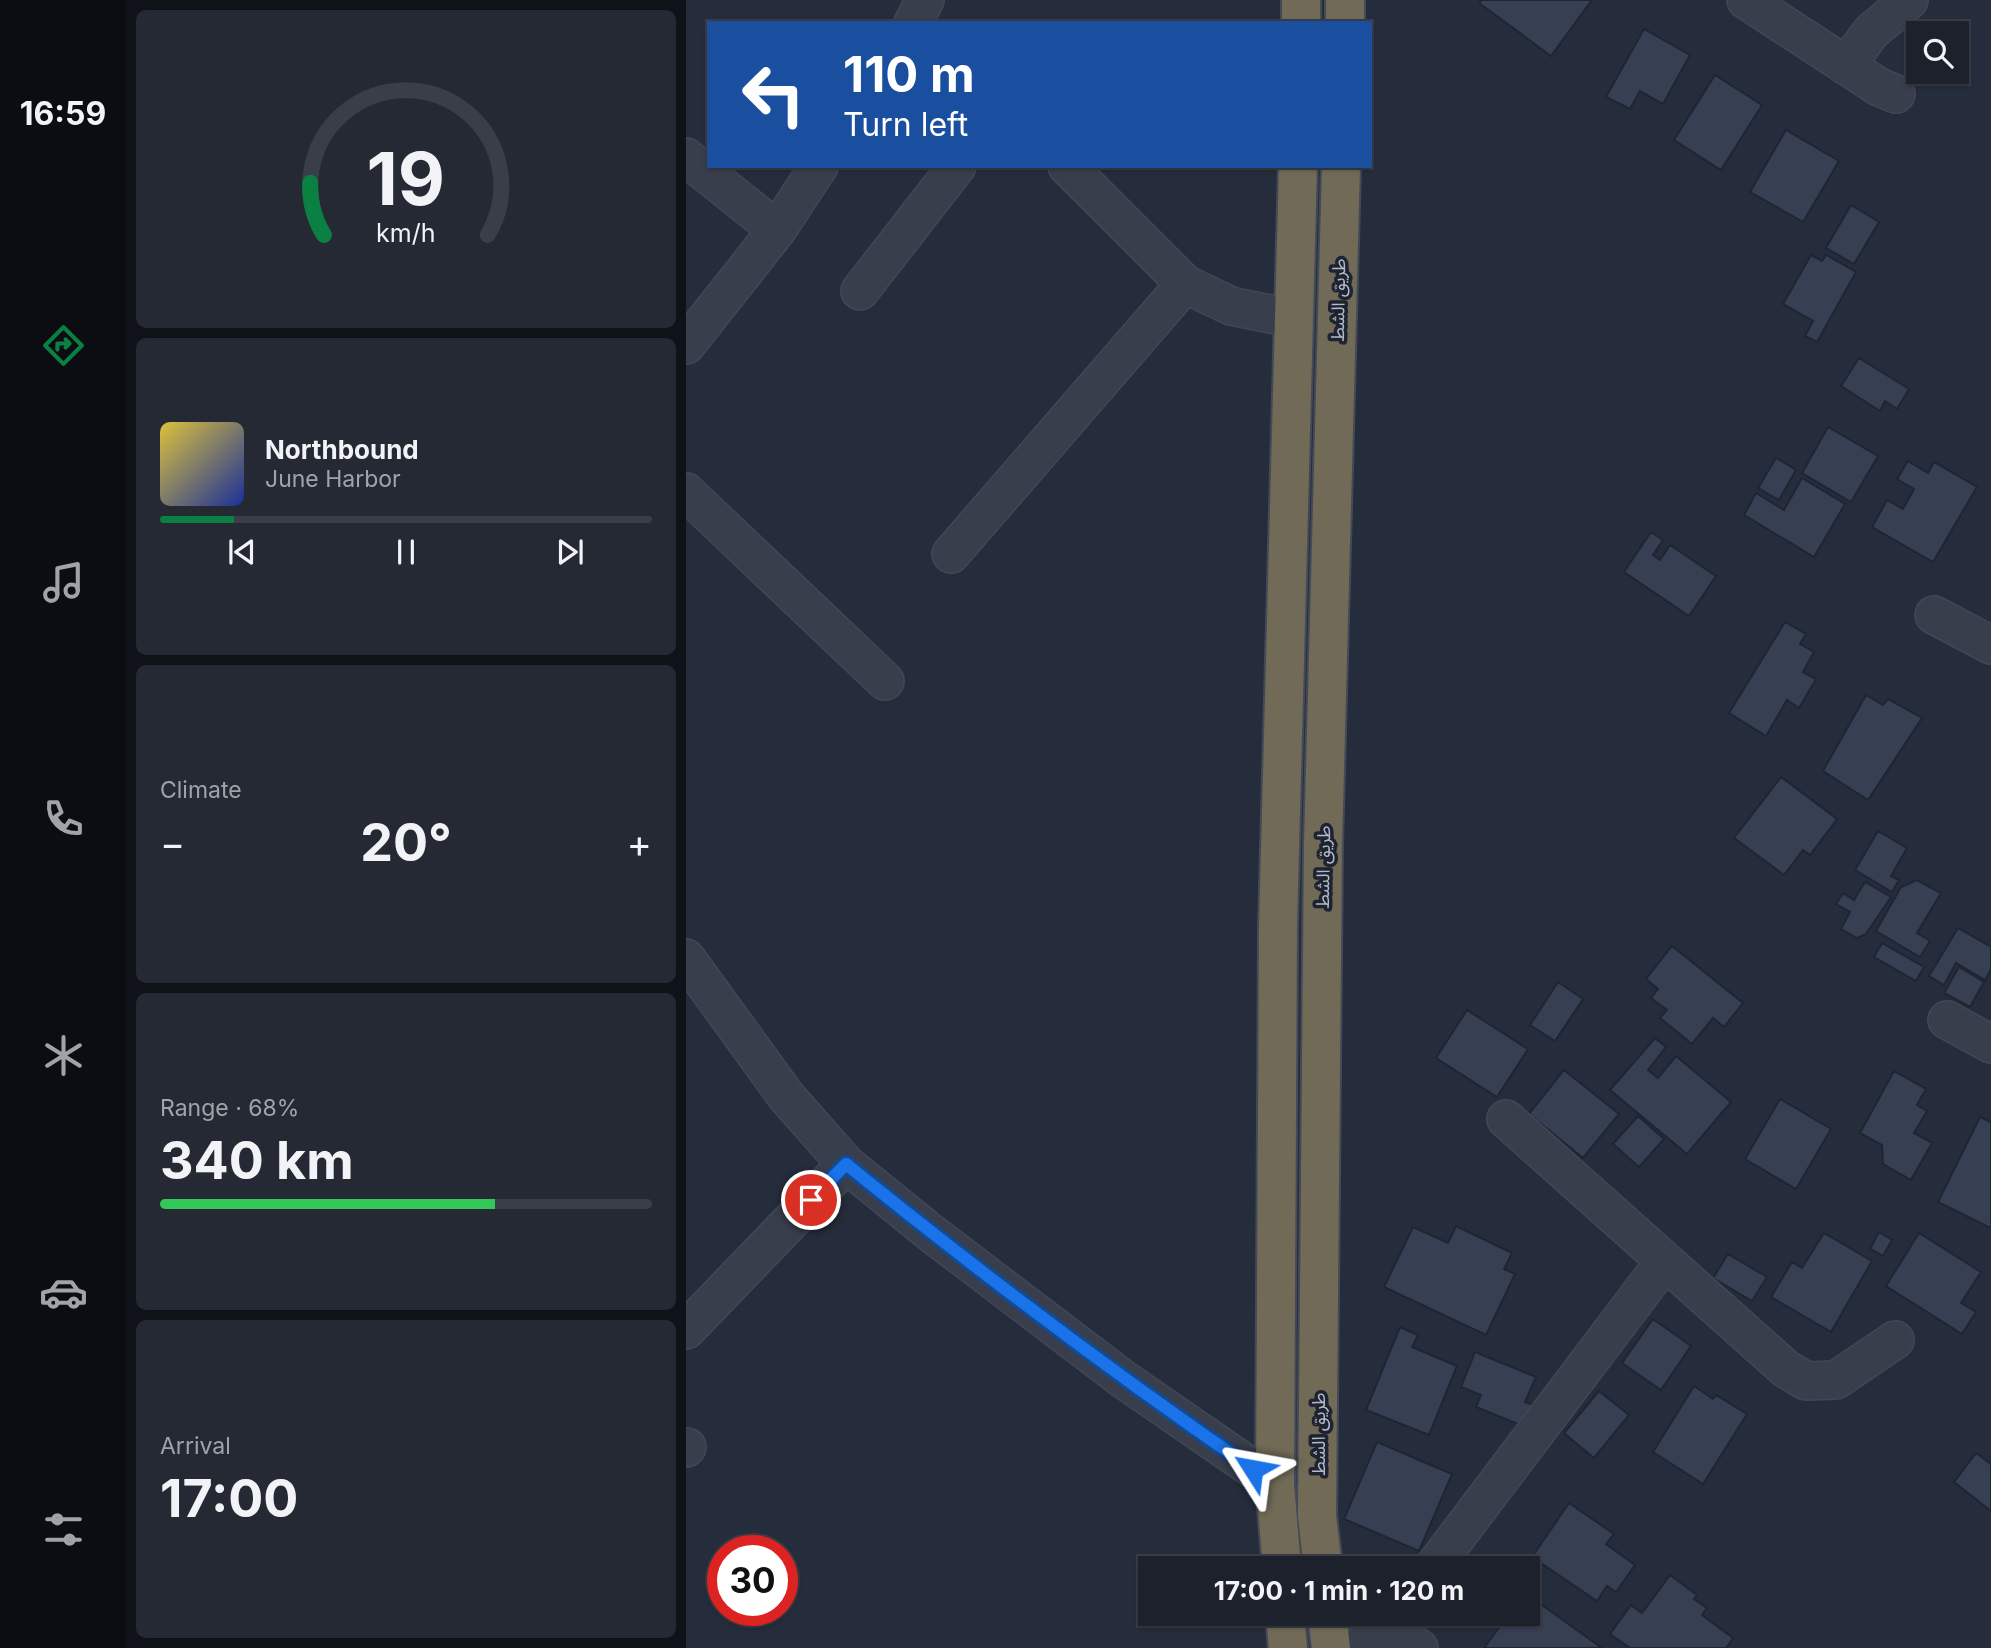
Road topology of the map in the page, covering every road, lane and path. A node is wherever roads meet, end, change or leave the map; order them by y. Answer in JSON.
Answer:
{"nodes":[{"id":1,"x":925,"y":0,"type":"edge"},
{"id":2,"x":1301,"y":0,"type":"edge"},
{"id":3,"x":1345,"y":0,"type":"edge"},
{"id":4,"x":1746,"y":0,"type":"edge"},
{"id":5,"x":1909,"y":0,"type":"edge"},
{"id":6,"x":914,"y":21,"type":"edge"},
{"id":7,"x":1301,"y":21,"type":"edge"},
{"id":8,"x":1345,"y":21,"type":"edge"},
{"id":9,"x":1846,"y":66,"type":"junction"},
{"id":10,"x":1896,"y":94,"type":"dead end"},
{"id":11,"x":686,"y":157,"type":"edge"},
{"id":12,"x":817,"y":168,"type":"edge"},
{"id":13,"x":955,"y":168,"type":"edge"},
{"id":14,"x":1070,"y":168,"type":"edge"},
{"id":15,"x":1298,"y":168,"type":"edge"},
{"id":16,"x":1341,"y":168,"type":"edge"},
{"id":17,"x":777,"y":230,"type":"junction"},
{"id":18,"x":1185,"y":284,"type":"junction"},
{"id":19,"x":860,"y":290,"type":"dead end"},
{"id":20,"x":1295,"y":319,"type":"junction"},
{"id":21,"x":686,"y":345,"type":"edge"},
{"id":22,"x":686,"y":492,"type":"edge"},
{"id":23,"x":951,"y":554,"type":"dead end"},
{"id":24,"x":1934,"y":615,"type":"dead end"},
{"id":25,"x":1991,"y":645,"type":"edge"},
{"id":26,"x":885,"y":681,"type":"dead end"},
{"id":27,"x":686,"y":958,"type":"edge"},
{"id":28,"x":1947,"y":1020,"type":"dead end"},
{"id":29,"x":1991,"y":1044,"type":"edge"},
{"id":30,"x":1506,"y":1119,"type":"dead end"},
{"id":31,"x":846,"y":1164,"type":"junction"},
{"id":32,"x":1665,"y":1261,"type":"junction"},
{"id":33,"x":686,"y":1330,"type":"edge"},
{"id":34,"x":1895,"y":1340,"type":"dead end"},
{"id":35,"x":1275,"y":1484,"type":"junction"},
{"id":36,"x":1281,"y":1556,"type":"edge"},
{"id":37,"x":1322,"y":1556,"type":"edge"},
{"id":38,"x":1442,"y":1556,"type":"edge"},
{"id":39,"x":1286,"y":1626,"type":"edge"},
{"id":40,"x":1328,"y":1626,"type":"edge"},
{"id":41,"x":1386,"y":1626,"type":"edge"},
{"id":42,"x":1399,"y":1626,"type":"edge"},
{"id":43,"x":1288,"y":1648,"type":"edge"},
{"id":44,"x":1331,"y":1648,"type":"edge"},
{"id":45,"x":1357,"y":1648,"type":"edge"},
{"id":46,"x":1419,"y":1648,"type":"edge"}],
"edges":[{"from":1,"to":6,"type":"street"},
{"from":2,"to":7,"type":"highway"},
{"from":3,"to":8,"type":"highway"},
{"from":4,"to":9,"type":"street"},
{"from":5,"to":9,"type":"street"},
{"from":9,"to":10,"type":"street"},
{"from":11,"to":17,"type":"street"},
{"from":12,"to":17,"type":"street"},
{"from":13,"to":19,"type":"street"},
{"from":14,"to":18,"type":"street"},
{"from":15,"to":20,"type":"highway"},
{"from":16,"to":37,"type":"highway","name":"طريق الشط"},
{"from":17,"to":21,"type":"street"},
{"from":18,"to":20,"type":"street"},
{"from":18,"to":23,"type":"street"},
{"from":20,"to":35,"type":"highway"},
{"from":22,"to":26,"type":"street"},
{"from":24,"to":25,"type":"street"},
{"from":27,"to":31,"type":"street"},
{"from":28,"to":29,"type":"street"},
{"from":30,"to":32,"type":"street"},
{"from":31,"to":33,"type":"street"},
{"from":31,"to":35,"type":"street"},
{"from":32,"to":34,"type":"street"},
{"from":32,"to":38,"type":"street"},
{"from":35,"to":36,"type":"highway"},
{"from":39,"to":43,"type":"highway"},
{"from":40,"to":44,"type":"highway"},
{"from":41,"to":45,"type":"street"},
{"from":42,"to":46,"type":"street"}]}
